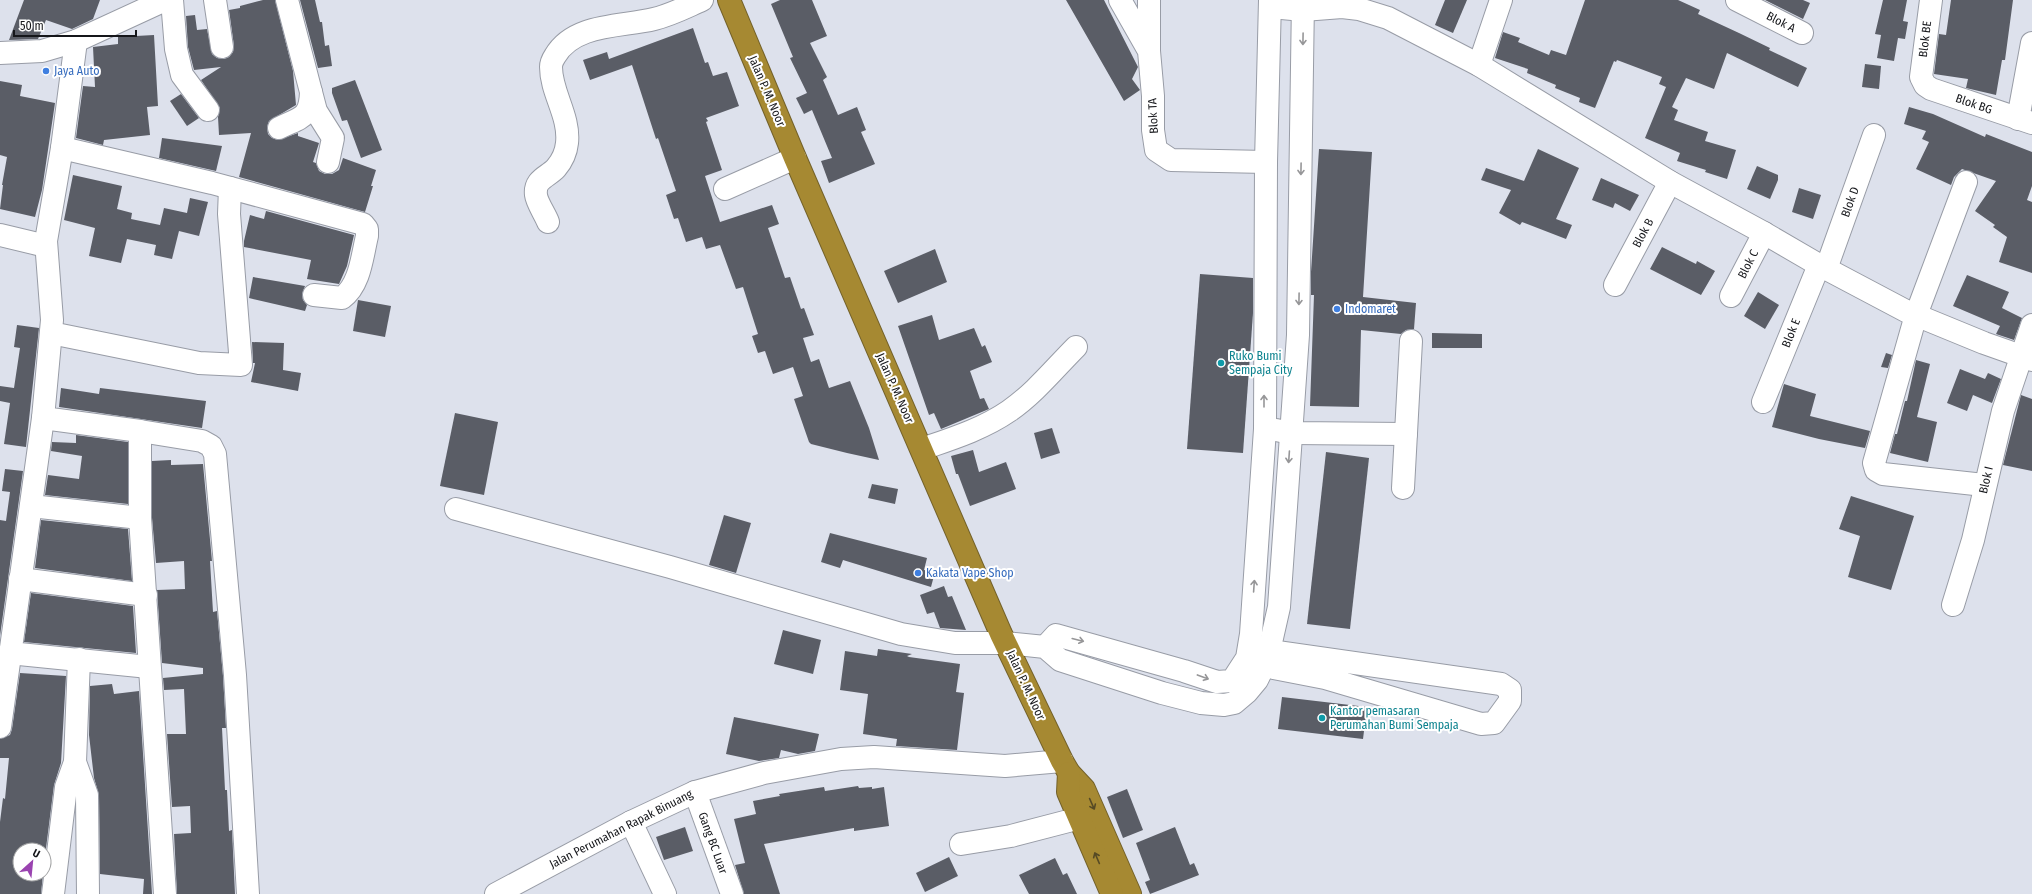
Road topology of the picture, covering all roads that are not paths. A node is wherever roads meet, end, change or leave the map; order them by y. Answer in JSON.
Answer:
{"nodes":[{"id":1,"x":215,"y":0,"type":"edge"},
{"id":2,"x":287,"y":0,"type":"edge"},
{"id":3,"x":702,"y":0,"type":"edge"},
{"id":4,"x":729,"y":0,"type":"edge"},
{"id":5,"x":1120,"y":0,"type":"edge"},
{"id":6,"x":1149,"y":0,"type":"edge"},
{"id":7,"x":1501,"y":0,"type":"edge"},
{"id":8,"x":1737,"y":0,"type":"edge"},
{"id":9,"x":1931,"y":0,"type":"edge"},
{"id":10,"x":159,"y":3,"type":"edge"},
{"id":11,"x":1270,"y":4,"type":"edge"},
{"id":12,"x":1303,"y":5,"type":"edge"},
{"id":13,"x":1802,"y":33,"type":"dead end"},
{"id":14,"x":76,"y":41,"type":"junction"},
{"id":15,"x":2032,"y":43,"type":"edge"},
{"id":16,"x":222,"y":47,"type":"dead end"},
{"id":17,"x":1149,"y":51,"type":"junction"},
{"id":18,"x":0,"y":53,"type":"edge"},
{"id":19,"x":1479,"y":65,"type":"junction"},
{"id":20,"x":1921,"y":77,"type":"joint"},
{"id":21,"x":311,"y":92,"type":"junction"},
{"id":22,"x":208,"y":110,"type":"dead end"},
{"id":23,"x":2025,"y":121,"type":"edge"},
{"id":24,"x":279,"y":128,"type":"dead end"},
{"id":25,"x":1874,"y":135,"type":"dead end"},
{"id":26,"x":62,"y":148,"type":"junction"},
{"id":27,"x":795,"y":158,"type":"junction"},
{"id":28,"x":328,"y":162,"type":"dead end"},
{"id":29,"x":1266,"y":162,"type":"junction"},
{"id":30,"x":1670,"y":182,"type":"junction"},
{"id":31,"x":1966,"y":182,"type":"dead end"},
{"id":32,"x":222,"y":186,"type":"junction"},
{"id":33,"x":725,"y":189,"type":"dead end"},
{"id":34,"x":548,"y":222,"type":"dead end"},
{"id":35,"x":1764,"y":233,"type":"junction"},
{"id":36,"x":0,"y":235,"type":"edge"},
{"id":37,"x":46,"y":246,"type":"junction"},
{"id":38,"x":1823,"y":267,"type":"junction"},
{"id":39,"x":1615,"y":285,"type":"dead end"},
{"id":40,"x":314,"y":295,"type":"dead end"},
{"id":41,"x":1731,"y":296,"type":"dead end"},
{"id":42,"x":1916,"y":315,"type":"junction"},
{"id":43,"x":2032,"y":325,"type":"edge"},
{"id":44,"x":51,"y":333,"type":"junction"},
{"id":45,"x":1410,"y":341,"type":"dead end"},
{"id":46,"x":1076,"y":347,"type":"dead end"},
{"id":47,"x":2026,"y":358,"type":"edge"},
{"id":48,"x":1763,"y":402,"type":"dead end"},
{"id":49,"x":43,"y":418,"type":"junction"},
{"id":50,"x":1265,"y":429,"type":"junction"},
{"id":51,"x":140,"y":431,"type":"junction"},
{"id":52,"x":1291,"y":433,"type":"junction"},
{"id":53,"x":1406,"y":434,"type":"junction"},
{"id":54,"x":922,"y":449,"type":"junction"},
{"id":55,"x":1984,"y":485,"type":"junction"},
{"id":56,"x":1403,"y":488,"type":"dead end"},
{"id":57,"x":31,"y":506,"type":"junction"},
{"id":58,"x":456,"y":510,"type":"dead end"},
{"id":59,"x":140,"y":518,"type":"junction"},
{"id":60,"x":20,"y":579,"type":"junction"},
{"id":61,"x":146,"y":594,"type":"junction"},
{"id":62,"x":1953,"y":605,"type":"dead end"},
{"id":63,"x":1006,"y":643,"type":"junction"},
{"id":64,"x":9,"y":653,"type":"junction"},
{"id":65,"x":1267,"y":658,"type":"junction"},
{"id":66,"x":79,"y":659,"type":"junction"},
{"id":67,"x":149,"y":667,"type":"junction"},
{"id":68,"x":1239,"y":687,"type":"junction"},
{"id":69,"x":0,"y":726,"type":"edge"},
{"id":70,"x":75,"y":762,"type":"junction"},
{"id":71,"x":1065,"y":767,"type":"junction"},
{"id":72,"x":695,"y":792,"type":"junction"},
{"id":73,"x":1080,"y":818,"type":"junction"},
{"id":74,"x":631,"y":822,"type":"junction"},
{"id":75,"x":961,"y":844,"type":"dead end"},
{"id":76,"x":53,"y":894,"type":"edge"},
{"id":77,"x":88,"y":894,"type":"edge"},
{"id":78,"x":165,"y":894,"type":"edge"},
{"id":79,"x":248,"y":894,"type":"edge"},
{"id":80,"x":496,"y":894,"type":"edge"},
{"id":81,"x":665,"y":894,"type":"edge"},
{"id":82,"x":732,"y":894,"type":"edge"},
{"id":83,"x":1112,"y":894,"type":"edge"},
{"id":84,"x":1130,"y":894,"type":"edge"}],
"edges":[{"from":1,"to":16,"type":"street"},
{"from":2,"to":21,"type":"street"},
{"from":3,"to":34,"type":"street"},
{"from":4,"to":27,"type":"highway","name":"Jalan P. M. Noor"},
{"from":5,"to":17,"type":"street","name":"Blok TA"},
{"from":6,"to":17,"type":"street"},
{"from":7,"to":19,"type":"street"},
{"from":8,"to":13,"type":"street","name":"Blok A"},
{"from":9,"to":20,"type":"street","name":"Blok BE"},
{"from":10,"to":14,"type":"street"},
{"from":10,"to":22,"type":"street"},
{"from":11,"to":12,"type":"street"},
{"from":11,"to":29,"type":"street"},
{"from":12,"to":19,"type":"street"},
{"from":12,"to":52,"type":"street","one_way":true},
{"from":14,"to":18,"type":"street"},
{"from":14,"to":26,"type":"street"},
{"from":15,"to":23,"type":"street"},
{"from":17,"to":29,"type":"street","name":"Blok TA"},
{"from":19,"to":30,"type":"street"},
{"from":20,"to":23,"type":"street","name":"Blok BG"},
{"from":21,"to":24,"type":"street"},
{"from":21,"to":28,"type":"street"},
{"from":25,"to":38,"type":"street","name":"Blok D"},
{"from":26,"to":32,"type":"street"},
{"from":26,"to":37,"type":"street"},
{"from":27,"to":33,"type":"street"},
{"from":27,"to":54,"type":"highway","name":"Jalan P. M. Noor"},
{"from":50,"to":29,"type":"street","one_way":true},
{"from":30,"to":35,"type":"street"},
{"from":30,"to":39,"type":"street","name":"Blok B"},
{"from":31,"to":42,"type":"street"},
{"from":32,"to":40,"type":"street"},
{"from":32,"to":44,"type":"street"},
{"from":35,"to":38,"type":"street"},
{"from":35,"to":41,"type":"street","name":"Blok C"},
{"from":36,"to":37,"type":"street"},
{"from":37,"to":44,"type":"street"},
{"from":38,"to":42,"type":"street"},
{"from":38,"to":48,"type":"street","name":"Blok E"},
{"from":42,"to":47,"type":"street"},
{"from":42,"to":55,"type":"street"},
{"from":43,"to":47,"type":"street","name":"Blok I"},
{"from":44,"to":49,"type":"street"},
{"from":45,"to":53,"type":"street"},
{"from":46,"to":54,"type":"street"},
{"from":47,"to":55,"type":"street","name":"Blok I"},
{"from":49,"to":51,"type":"street"},
{"from":49,"to":57,"type":"street"},
{"from":50,"to":52,"type":"street"},
{"from":68,"to":50,"type":"street","one_way":true},
{"from":51,"to":59,"type":"street"},
{"from":51,"to":79,"type":"street"},
{"from":52,"to":53,"type":"street"},
{"from":52,"to":65,"type":"street","one_way":true},
{"from":53,"to":56,"type":"street"},
{"from":54,"to":63,"type":"highway","name":"Jalan P. M. Noor"},
{"from":55,"to":62,"type":"street","name":"Blok I"},
{"from":57,"to":59,"type":"street"},
{"from":57,"to":60,"type":"street"},
{"from":58,"to":63,"type":"street"},
{"from":59,"to":61,"type":"street"},
{"from":60,"to":61,"type":"street"},
{"from":60,"to":64,"type":"street"},
{"from":61,"to":67,"type":"street"},
{"from":63,"to":68,"type":"street"},
{"from":63,"to":71,"type":"highway","name":"Jalan P. M. Noor"},
{"from":64,"to":66,"type":"street"},
{"from":64,"to":69,"type":"street"},
{"from":65,"to":65,"type":"street"},
{"from":65,"to":68,"type":"street"},
{"from":66,"to":67,"type":"street"},
{"from":66,"to":70,"type":"street"},
{"from":67,"to":78,"type":"street"},
{"from":70,"to":76,"type":"street"},
{"from":70,"to":77,"type":"street"},
{"from":71,"to":72,"type":"street","name":"Jalan Perumahan Rapak Binuang"},
{"from":71,"to":73,"type":"highway","name":"Jalan P. M. Noor"},
{"from":71,"to":84,"type":"highway","name":"Jalan P. M. Noor","one_way":true},
{"from":72,"to":74,"type":"street","name":"Jalan Perumahan Rapak Binuang"},
{"from":72,"to":82,"type":"street","name":"Gang BC Luar"},
{"from":73,"to":75,"type":"street"},
{"from":83,"to":73,"type":"highway","name":"Jalan P. M. Noor","one_way":true},
{"from":74,"to":80,"type":"street","name":"Jalan Perumahan Rapak Binuang"},
{"from":74,"to":81,"type":"street"}]}
